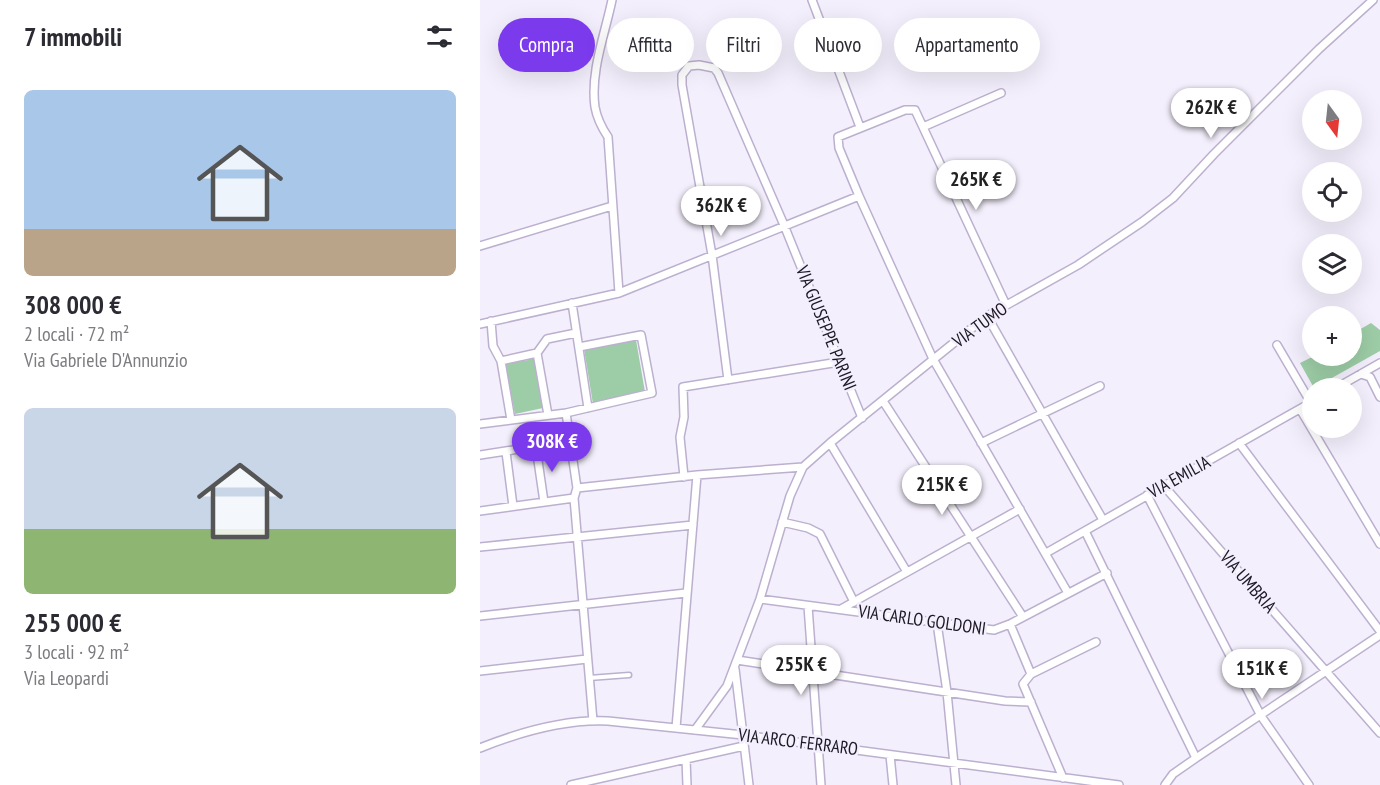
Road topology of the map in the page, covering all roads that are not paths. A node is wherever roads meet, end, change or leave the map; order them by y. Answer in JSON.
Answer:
{"nodes":[{"id":1,"x":612,"y":0,"type":"edge"},
{"id":2,"x":812,"y":0,"type":"edge"},
{"id":3,"x":1373,"y":0,"type":"edge"},
{"id":4,"x":1001,"y":93,"type":"dead end"},
{"id":5,"x":860,"y":127,"type":"junction"},
{"id":6,"x":923,"y":127,"type":"junction"},
{"id":7,"x":859,"y":196,"type":"junction"},
{"id":8,"x":612,"y":206,"type":"junction"},
{"id":9,"x":784,"y":225,"type":"junction"},
{"id":10,"x":480,"y":246,"type":"edge"},
{"id":11,"x":712,"y":255,"type":"junction"},
{"id":12,"x":619,"y":293,"type":"junction"},
{"id":13,"x":572,"y":303,"type":"junction"},
{"id":14,"x":1006,"y":305,"type":"junction"},
{"id":15,"x":987,"y":316,"type":"junction"},
{"id":16,"x":490,"y":321,"type":"junction"},
{"id":17,"x":480,"y":324,"type":"edge"},
{"id":18,"x":576,"y":333,"type":"junction"},
{"id":19,"x":1277,"y":345,"type":"dead end"},
{"id":20,"x":579,"y":347,"type":"junction"},
{"id":21,"x":537,"y":353,"type":"junction"},
{"id":22,"x":933,"y":359,"type":"junction"},
{"id":23,"x":501,"y":361,"type":"junction"},
{"id":24,"x":839,"y":362,"type":"junction"},
{"id":25,"x":1380,"y":363,"type":"edge"},
{"id":26,"x":1361,"y":374,"type":"junction"},
{"id":27,"x":1354,"y":378,"type":"edge"},
{"id":28,"x":728,"y":380,"type":"junction"},
{"id":29,"x":1100,"y":386,"type":"dead end"},
{"id":30,"x":1302,"y":386,"type":"edge"},
{"id":31,"x":1380,"y":397,"type":"edge"},
{"id":32,"x":883,"y":401,"type":"junction"},
{"id":33,"x":588,"y":408,"type":"junction"},
{"id":34,"x":1300,"y":409,"type":"joint"},
{"id":35,"x":566,"y":413,"type":"junction"},
{"id":36,"x":1041,"y":413,"type":"junction"},
{"id":37,"x":548,"y":415,"type":"junction"},
{"id":38,"x":862,"y":418,"type":"junction"},
{"id":39,"x":511,"y":420,"type":"junction"},
{"id":40,"x":480,"y":424,"type":"edge"},
{"id":41,"x":571,"y":441,"type":"junction"},
{"id":42,"x":830,"y":443,"type":"junction"},
{"id":43,"x":981,"y":443,"type":"junction"},
{"id":44,"x":1239,"y":443,"type":"junction"},
{"id":45,"x":536,"y":447,"type":"junction"},
{"id":46,"x":506,"y":452,"type":"junction"},
{"id":47,"x":480,"y":454,"type":"edge"},
{"id":48,"x":803,"y":467,"type":"junction"},
{"id":49,"x":698,"y":475,"type":"junction"},
{"id":50,"x":684,"y":477,"type":"junction"},
{"id":51,"x":1163,"y":486,"type":"junction"},
{"id":52,"x":577,"y":488,"type":"junction"},
{"id":53,"x":1147,"y":495,"type":"junction"},
{"id":54,"x":574,"y":498,"type":"junction"},
{"id":55,"x":544,"y":502,"type":"junction"},
{"id":56,"x":513,"y":506,"type":"junction"},
{"id":57,"x":1020,"y":509,"type":"junction"},
{"id":58,"x":480,"y":511,"type":"edge"},
{"id":59,"x":1103,"y":520,"type":"junction"},
{"id":60,"x":783,"y":522,"type":"junction"},
{"id":61,"x":693,"y":525,"type":"junction"},
{"id":62,"x":1085,"y":531,"type":"junction"},
{"id":63,"x":970,"y":536,"type":"junction"},
{"id":64,"x":577,"y":538,"type":"junction"},
{"id":65,"x":1380,"y":544,"type":"edge"},
{"id":66,"x":480,"y":547,"type":"edge"},
{"id":67,"x":1046,"y":553,"type":"junction"},
{"id":68,"x":907,"y":572,"type":"junction"},
{"id":69,"x":1107,"y":573,"type":"junction"},
{"id":70,"x":686,"y":593,"type":"junction"},
{"id":71,"x":1068,"y":593,"type":"junction"},
{"id":72,"x":760,"y":599,"type":"junction"},
{"id":73,"x":854,"y":602,"type":"junction"},
{"id":74,"x":583,"y":604,"type":"junction"},
{"id":75,"x":808,"y":606,"type":"junction"},
{"id":76,"x":841,"y":609,"type":"junction"},
{"id":77,"x":480,"y":616,"type":"edge"},
{"id":78,"x":1023,"y":617,"type":"junction"},
{"id":79,"x":937,"y":622,"type":"junction"},
{"id":80,"x":1010,"y":624,"type":"junction"},
{"id":81,"x":1380,"y":633,"type":"edge"},
{"id":82,"x":1096,"y":642,"type":"dead end"},
{"id":83,"x":587,"y":659,"type":"junction"},
{"id":84,"x":736,"y":663,"type":"junction"},
{"id":85,"x":480,"y":671,"type":"edge"},
{"id":86,"x":812,"y":672,"type":"junction"},
{"id":87,"x":1328,"y":672,"type":"junction"},
{"id":88,"x":1031,"y":674,"type":"junction"},
{"id":89,"x":630,"y":675,"type":"dead end"},
{"id":90,"x":589,"y":678,"type":"junction"},
{"id":91,"x":947,"y":692,"type":"junction"},
{"id":92,"x":1031,"y":702,"type":"junction"},
{"id":93,"x":1261,"y":716,"type":"junction"},
{"id":94,"x":593,"y":721,"type":"junction"},
{"id":95,"x":676,"y":728,"type":"junction"},
{"id":96,"x":695,"y":730,"type":"junction"},
{"id":97,"x":1380,"y":733,"type":"edge"},
{"id":98,"x":743,"y":735,"type":"junction"},
{"id":99,"x":818,"y":745,"type":"junction"},
{"id":100,"x":744,"y":746,"type":"junction"},
{"id":101,"x":480,"y":748,"type":"edge"},
{"id":102,"x":890,"y":754,"type":"junction"},
{"id":103,"x":1196,"y":758,"type":"junction"},
{"id":104,"x":686,"y":759,"type":"junction"},
{"id":105,"x":954,"y":764,"type":"junction"},
{"id":106,"x":1063,"y":778,"type":"junction"},
{"id":107,"x":1085,"y":783,"type":"edge"},
{"id":108,"x":576,"y":784,"type":"edge"},
{"id":109,"x":687,"y":785,"type":"edge"},
{"id":110,"x":749,"y":785,"type":"edge"},
{"id":111,"x":821,"y":785,"type":"edge"},
{"id":112,"x":892,"y":785,"type":"edge"},
{"id":113,"x":956,"y":785,"type":"edge"},
{"id":114,"x":1119,"y":785,"type":"edge"},
{"id":115,"x":1165,"y":785,"type":"edge"},
{"id":116,"x":1309,"y":785,"type":"edge"}],
"edges":[{"from":1,"to":8,"type":"street"},
{"from":2,"to":5,"type":"street"},
{"from":3,"to":14,"type":"street","name":"VIA TUMO"},
{"from":4,"to":6,"type":"street"},
{"from":5,"to":6,"type":"street"},
{"from":5,"to":7,"type":"street"},
{"from":6,"to":14,"type":"street"},
{"from":7,"to":9,"type":"street"},
{"from":7,"to":22,"type":"street"},
{"from":8,"to":10,"type":"street"},
{"from":8,"to":12,"type":"street"},
{"from":9,"to":11,"type":"street"},
{"from":9,"to":11,"type":"street","name":"VIA GIUSEPPE PARINI"},
{"from":9,"to":24,"type":"street","name":"VIA GIUSEPPE PARINI"},
{"from":11,"to":12,"type":"street"},
{"from":11,"to":28,"type":"street"},
{"from":12,"to":13,"type":"street"},
{"from":13,"to":16,"type":"street"},
{"from":13,"to":18,"type":"street"},
{"from":14,"to":15,"type":"street","name":"VIA TUMO"},
{"from":15,"to":22,"type":"street","name":"VIA TUMO"},
{"from":15,"to":36,"type":"street"},
{"from":16,"to":17,"type":"street"},
{"from":16,"to":23,"type":"street"},
{"from":18,"to":20,"type":"street"},
{"from":18,"to":21,"type":"street"},
{"from":19,"to":30,"type":"street"},
{"from":20,"to":33,"type":"street"},
{"from":20,"to":33,"type":"street"},
{"from":21,"to":23,"type":"street"},
{"from":21,"to":37,"type":"street"},
{"from":22,"to":32,"type":"street","name":"VIA TUMO"},
{"from":22,"to":43,"type":"street"},
{"from":23,"to":39,"type":"street"},
{"from":24,"to":28,"type":"street"},
{"from":24,"to":38,"type":"street","name":"VIA GIUSEPPE PARINI"},
{"from":25,"to":26,"type":"street"},
{"from":26,"to":27,"type":"street"},
{"from":26,"to":31,"type":"street"},
{"from":28,"to":50,"type":"street"},
{"from":29,"to":36,"type":"street"},
{"from":32,"to":38,"type":"street","name":"VIA TUMO"},
{"from":32,"to":63,"type":"street"},
{"from":33,"to":35,"type":"street"},
{"from":34,"to":44,"type":"street","name":"VIA EMILIA"},
{"from":34,"to":65,"type":"street"},
{"from":35,"to":37,"type":"street"},
{"from":35,"to":41,"type":"street"},
{"from":36,"to":43,"type":"street"},
{"from":36,"to":59,"type":"street"},
{"from":37,"to":39,"type":"street"},
{"from":38,"to":42,"type":"street","name":"VIA TUMO"},
{"from":39,"to":40,"type":"street"},
{"from":41,"to":45,"type":"street"},
{"from":41,"to":52,"type":"street"},
{"from":42,"to":48,"type":"street","name":"VIA TUMO"},
{"from":42,"to":68,"type":"street"},
{"from":43,"to":57,"type":"street"},
{"from":44,"to":51,"type":"street","name":"VIA EMILIA"},
{"from":44,"to":81,"type":"street"},
{"from":45,"to":46,"type":"street"},
{"from":45,"to":55,"type":"street"},
{"from":46,"to":47,"type":"street"},
{"from":46,"to":56,"type":"street"},
{"from":48,"to":49,"type":"street"},
{"from":48,"to":60,"type":"street","name":"VIA TUMO"},
{"from":49,"to":50,"type":"street"},
{"from":49,"to":61,"type":"street"},
{"from":50,"to":52,"type":"street"},
{"from":51,"to":53,"type":"street","name":"VIA EMILIA"},
{"from":51,"to":87,"type":"street","name":"VIA UMBRIA"},
{"from":52,"to":54,"type":"street"},
{"from":53,"to":59,"type":"street","name":"VIA EMILIA"},
{"from":53,"to":93,"type":"street"},
{"from":54,"to":55,"type":"street"},
{"from":54,"to":64,"type":"street"},
{"from":55,"to":56,"type":"street"},
{"from":56,"to":58,"type":"street"},
{"from":57,"to":63,"type":"street"},
{"from":57,"to":67,"type":"street"},
{"from":59,"to":62,"type":"street","name":"VIA EMILIA"},
{"from":60,"to":72,"type":"street","name":"VIA TUMO"},
{"from":60,"to":73,"type":"street"},
{"from":61,"to":64,"type":"street"},
{"from":61,"to":70,"type":"street"},
{"from":62,"to":67,"type":"street","name":"VIA EMILIA"},
{"from":62,"to":69,"type":"street"},
{"from":63,"to":68,"type":"street"},
{"from":63,"to":78,"type":"street"},
{"from":64,"to":66,"type":"street"},
{"from":64,"to":74,"type":"street"},
{"from":67,"to":71,"type":"street"},
{"from":68,"to":73,"type":"street"},
{"from":69,"to":71,"type":"street","name":"VIA CARLO GOLDONI"},
{"from":69,"to":103,"type":"street"},
{"from":70,"to":74,"type":"street"},
{"from":70,"to":95,"type":"street"},
{"from":71,"to":78,"type":"street","name":"VIA CARLO GOLDONI"},
{"from":72,"to":75,"type":"street","name":"VIA CARLO GOLDONI"},
{"from":72,"to":84,"type":"street","name":"VIA TUMO"},
{"from":73,"to":76,"type":"street"},
{"from":74,"to":77,"type":"street"},
{"from":74,"to":83,"type":"street"},
{"from":75,"to":76,"type":"street","name":"VIA CARLO GOLDONI"},
{"from":75,"to":86,"type":"street"},
{"from":76,"to":79,"type":"street","name":"VIA CARLO GOLDONI"},
{"from":78,"to":80,"type":"street","name":"VIA CARLO GOLDONI"},
{"from":79,"to":80,"type":"street","name":"VIA CARLO GOLDONI"},
{"from":79,"to":91,"type":"street"},
{"from":80,"to":88,"type":"street"},
{"from":81,"to":87,"type":"street"},
{"from":82,"to":88,"type":"street"},
{"from":83,"to":85,"type":"street"},
{"from":83,"to":90,"type":"street"},
{"from":84,"to":86,"type":"street"},
{"from":84,"to":96,"type":"street","name":"VIA TUMO"},
{"from":84,"to":98,"type":"street"},
{"from":86,"to":91,"type":"street"},
{"from":86,"to":99,"type":"street"},
{"from":87,"to":93,"type":"street"},
{"from":87,"to":97,"type":"street","name":"VIA UMBRIA"},
{"from":88,"to":92,"type":"street"},
{"from":89,"to":90,"type":"lane"},
{"from":90,"to":94,"type":"street"},
{"from":91,"to":92,"type":"street"},
{"from":91,"to":105,"type":"street"},
{"from":92,"to":106,"type":"street"},
{"from":93,"to":103,"type":"street"},
{"from":93,"to":116,"type":"street"},
{"from":94,"to":95,"type":"street","name":"VIA ARCO FERRARO"},
{"from":94,"to":101,"type":"street","name":"VIA ARCO FERRARO"},
{"from":95,"to":96,"type":"street","name":"VIA ARCO FERRARO"},
{"from":96,"to":98,"type":"street","name":"VIA ARCO FERRARO"},
{"from":98,"to":99,"type":"street","name":"VIA ARCO FERRARO"},
{"from":98,"to":100,"type":"street"},
{"from":99,"to":102,"type":"street","name":"VIA ARCO FERRARO"},
{"from":99,"to":111,"type":"street"},
{"from":100,"to":104,"type":"street"},
{"from":100,"to":110,"type":"street"},
{"from":102,"to":105,"type":"street","name":"VIA ARCO FERRARO"},
{"from":102,"to":112,"type":"street"},
{"from":103,"to":115,"type":"street"},
{"from":104,"to":108,"type":"street"},
{"from":104,"to":109,"type":"street"},
{"from":105,"to":106,"type":"street","name":"VIA ARCO FERRARO"},
{"from":105,"to":113,"type":"street"},
{"from":106,"to":107,"type":"street","name":"VIA ARCO FERRARO"},
{"from":107,"to":114,"type":"street","name":"VIA ARCO FERRARO"}]}
